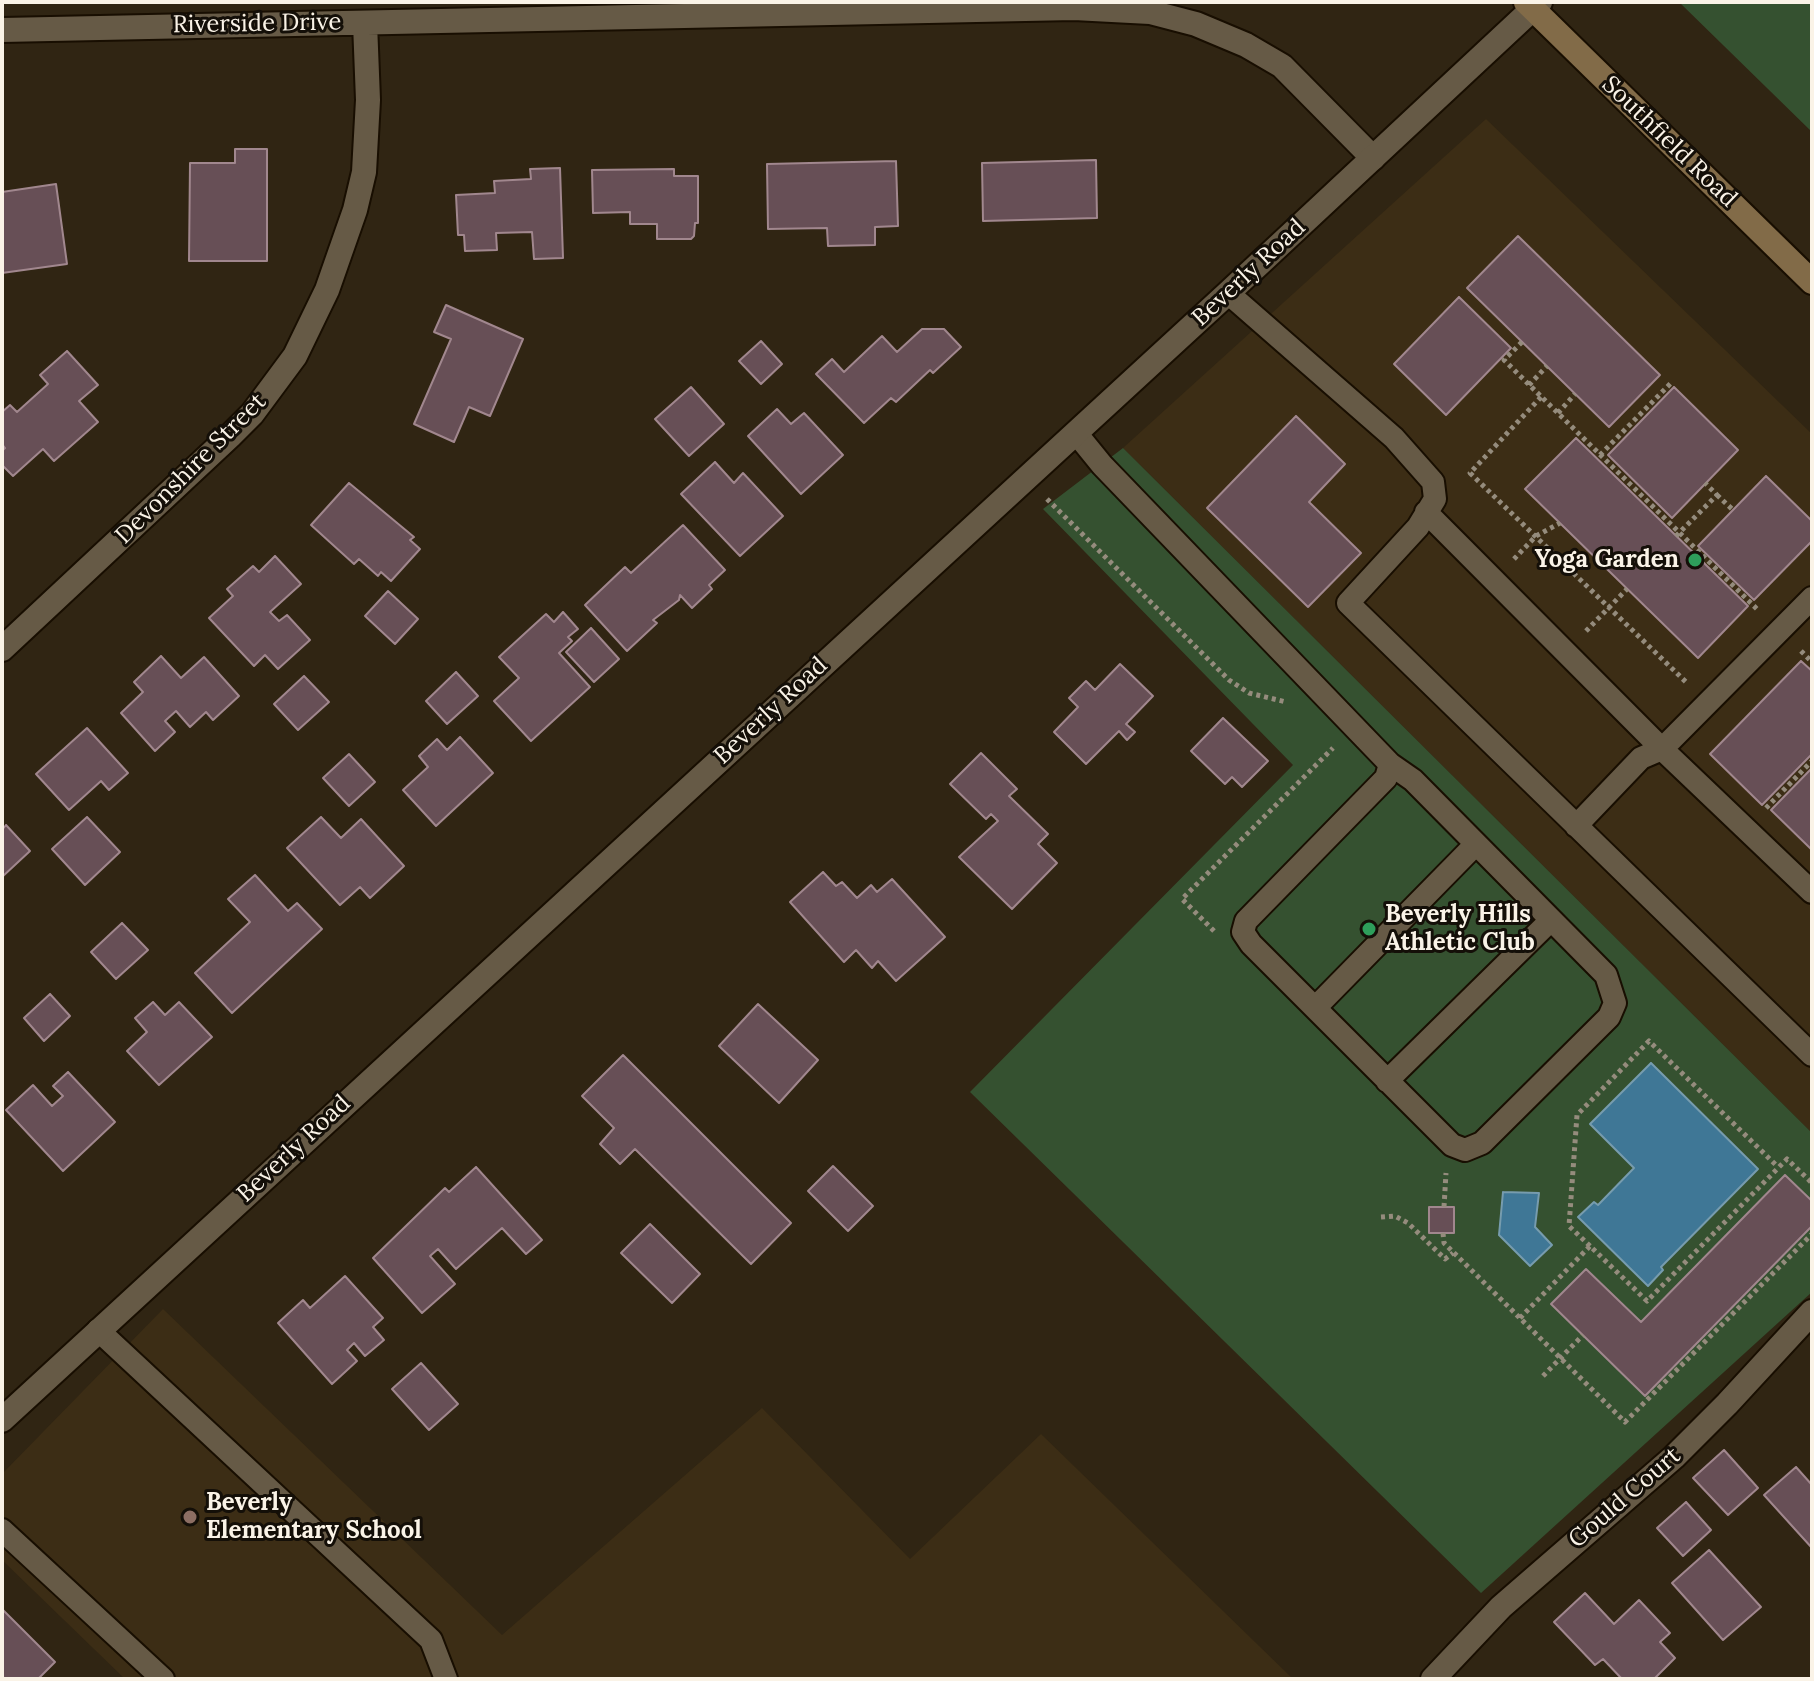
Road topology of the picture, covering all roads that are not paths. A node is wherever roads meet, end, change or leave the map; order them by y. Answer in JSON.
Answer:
{"nodes":[{"id":1,"x":1533,"y":4,"type":"edge"},
{"id":2,"x":202,"y":13,"type":"edge"},
{"id":3,"x":365,"y":23,"type":"junction"},
{"id":4,"x":2,"y":30,"type":"edge"},
{"id":5,"x":1373,"y":158,"type":"junction"},
{"id":6,"x":1812,"y":282,"type":"edge"},
{"id":7,"x":1228,"y":293,"type":"junction"},
{"id":8,"x":1076,"y":433,"type":"junction"},
{"id":9,"x":1426,"y":512,"type":"junction"},
{"id":10,"x":1812,"y":598,"type":"edge"},
{"id":11,"x":2,"y":649,"type":"edge"},
{"id":12,"x":1662,"y":749,"type":"junction"},
{"id":13,"x":1390,"y":764,"type":"junction"},
{"id":14,"x":1576,"y":826,"type":"junction"},
{"id":15,"x":1476,"y":844,"type":"junction"},
{"id":16,"x":1812,"y":892,"type":"edge"},
{"id":17,"x":1551,"y":920,"type":"junction"},
{"id":18,"x":1315,"y":1008,"type":"junction"},
{"id":19,"x":1812,"y":1055,"type":"edge"},
{"id":20,"x":1387,"y":1081,"type":"junction"},
{"id":21,"x":1812,"y":1312,"type":"edge"},
{"id":22,"x":98,"y":1330,"type":"junction"},
{"id":23,"x":2,"y":1420,"type":"edge"},
{"id":24,"x":2,"y":1530,"type":"edge"},
{"id":25,"x":163,"y":1679,"type":"edge"},
{"id":26,"x":446,"y":1679,"type":"edge"},
{"id":27,"x":1433,"y":1679,"type":"edge"}],
"edges":[{"from":1,"to":5,"type":"street","name":"Beverly Road"},
{"from":1,"to":6,"type":"main road","name":"Southfield Road"},
{"from":2,"to":3,"type":"street","name":"Riverside Drive"},
{"from":2,"to":4,"type":"street","name":"Riverside Drive"},
{"from":3,"to":5,"type":"street","name":"Riverside Drive"},
{"from":3,"to":11,"type":"street","name":"Devonshire Street"},
{"from":5,"to":7,"type":"street","name":"Beverly Road"},
{"from":7,"to":8,"type":"street","name":"Beverly Road"},
{"from":7,"to":9,"type":"lane"},
{"from":8,"to":13,"type":"lane"},
{"from":8,"to":22,"type":"street","name":"Beverly Road"},
{"from":9,"to":12,"type":"lane"},
{"from":9,"to":14,"type":"lane"},
{"from":10,"to":12,"type":"lane"},
{"from":12,"to":14,"type":"lane"},
{"from":12,"to":16,"type":"lane"},
{"from":13,"to":15,"type":"lane"},
{"from":13,"to":18,"type":"lane"},
{"from":14,"to":19,"type":"lane"},
{"from":15,"to":17,"type":"lane"},
{"from":15,"to":18,"type":"lane"},
{"from":17,"to":20,"type":"lane"},
{"from":17,"to":20,"type":"lane"},
{"from":18,"to":20,"type":"lane"},
{"from":21,"to":27,"type":"street","name":"Gould Court"},
{"from":22,"to":23,"type":"street","name":"Beverly Road"},
{"from":22,"to":26,"type":"lane"},
{"from":24,"to":25,"type":"lane"}]}
